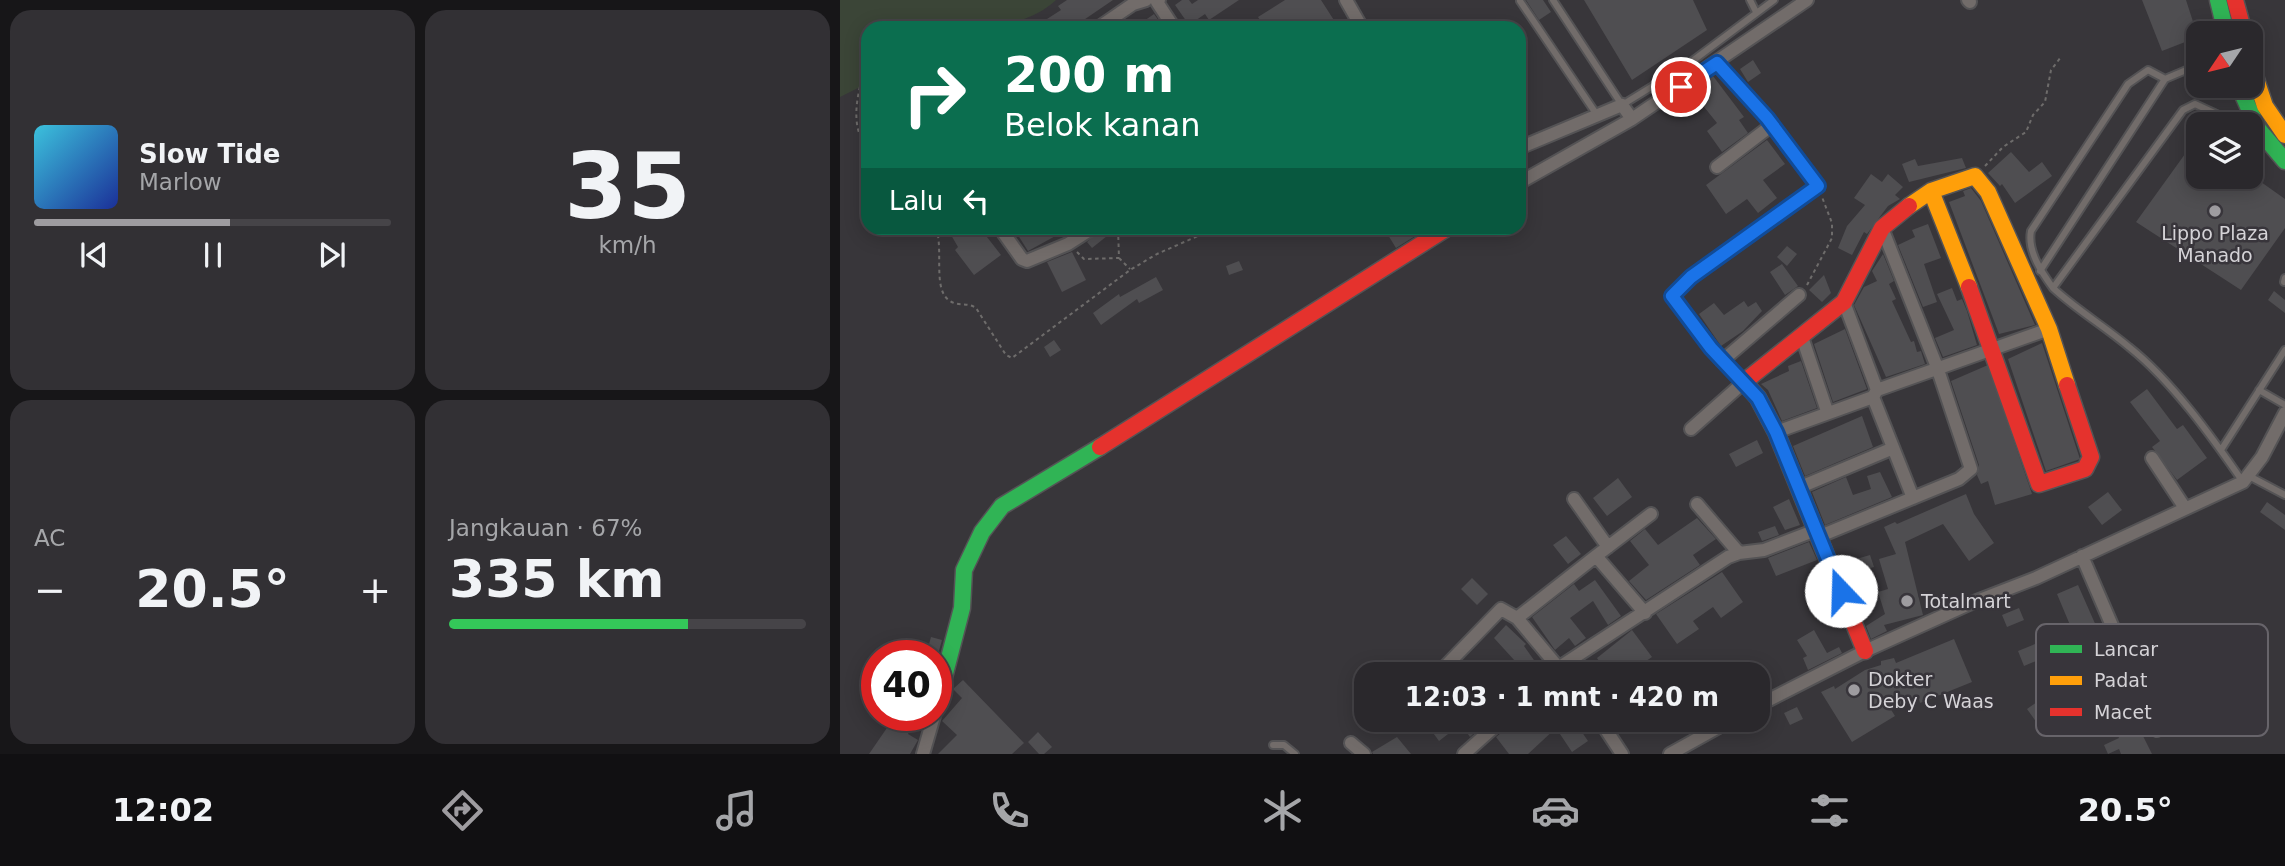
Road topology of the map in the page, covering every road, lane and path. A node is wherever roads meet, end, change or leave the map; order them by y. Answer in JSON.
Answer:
{"nodes":[{"id":1,"x":1346,"y":0,"type":"edge"},
{"id":2,"x":1553,"y":0,"type":"edge"},
{"id":3,"x":1749,"y":0,"type":"edge"},
{"id":4,"x":1774,"y":0,"type":"edge"},
{"id":5,"x":1807,"y":0,"type":"edge"},
{"id":6,"x":2218,"y":0,"type":"edge"},
{"id":7,"x":2235,"y":0,"type":"edge"},
{"id":8,"x":1153,"y":1,"type":"edge"},
{"id":9,"x":1520,"y":1,"type":"edge"},
{"id":10,"x":1756,"y":12,"type":"junction"},
{"id":11,"x":1108,"y":21,"type":"edge"},
{"id":12,"x":1169,"y":21,"type":"edge"},
{"id":13,"x":1358,"y":21,"type":"edge"},
{"id":14,"x":2223,"y":21,"type":"edge"},
{"id":15,"x":2241,"y":21,"type":"edge"},
{"id":16,"x":2061,"y":57,"type":"dead end"},
{"id":17,"x":1717,"y":63,"type":"junction"},
{"id":18,"x":2186,"y":70,"type":"edge"},
{"id":19,"x":2165,"y":79,"type":"junction"},
{"id":20,"x":861,"y":90,"type":"edge"},
{"id":21,"x":2263,"y":98,"type":"edge"},
{"id":22,"x":1622,"y":105,"type":"junction"},
{"id":23,"x":2212,"y":112,"type":"edge"},
{"id":24,"x":1597,"y":115,"type":"junction"},
{"id":25,"x":1632,"y":119,"type":"junction"},
{"id":26,"x":1772,"y":125,"type":"junction"},
{"id":27,"x":2285,"y":135,"type":"edge"},
{"id":28,"x":861,"y":137,"type":"edge"},
{"id":29,"x":2263,"y":138,"type":"edge"},
{"id":30,"x":1526,"y":145,"type":"edge"},
{"id":31,"x":2285,"y":161,"type":"edge"},
{"id":32,"x":1717,"y":167,"type":"dead end"},
{"id":33,"x":1975,"y":176,"type":"junction"},
{"id":34,"x":1526,"y":179,"type":"edge"},
{"id":35,"x":1818,"y":186,"type":"junction"},
{"id":36,"x":1931,"y":191,"type":"junction"},
{"id":37,"x":1882,"y":228,"type":"junction"},
{"id":38,"x":938,"y":235,"type":"edge"},
{"id":39,"x":1007,"y":235,"type":"edge"},
{"id":40,"x":1061,"y":235,"type":"edge"},
{"id":41,"x":1082,"y":235,"type":"edge"},
{"id":42,"x":1120,"y":235,"type":"edge"},
{"id":43,"x":1200,"y":235,"type":"edge"},
{"id":44,"x":1436,"y":235,"type":"edge"},
{"id":45,"x":1068,"y":244,"type":"junction"},
{"id":46,"x":1119,"y":258,"type":"junction"},
{"id":47,"x":1130,"y":270,"type":"junction"},
{"id":48,"x":2040,"y":271,"type":"junction"},
{"id":49,"x":2053,"y":288,"type":"junction"},
{"id":50,"x":1799,"y":295,"type":"joint"},
{"id":51,"x":1844,"y":302,"type":"junction"},
{"id":52,"x":2049,"y":329,"type":"junction"},
{"id":53,"x":1802,"y":337,"type":"junction"},
{"id":54,"x":1993,"y":347,"type":"junction"},
{"id":55,"x":2285,"y":350,"type":"edge"},
{"id":56,"x":1722,"y":361,"type":"junction"},
{"id":57,"x":1937,"y":367,"type":"junction"},
{"id":58,"x":1744,"y":382,"type":"junction"},
{"id":59,"x":2259,"y":390,"type":"junction"},
{"id":60,"x":1875,"y":393,"type":"junction"},
{"id":61,"x":2285,"y":405,"type":"edge"},
{"id":62,"x":1827,"y":411,"type":"junction"},
{"id":63,"x":2285,"y":413,"type":"edge"},
{"id":64,"x":1691,"y":429,"type":"dead end"},
{"id":65,"x":1776,"y":432,"type":"junction"},
{"id":66,"x":1891,"y":449,"type":"junction"},
{"id":67,"x":2221,"y":450,"type":"junction"},
{"id":68,"x":2152,"y":458,"type":"dead end"},
{"id":69,"x":2246,"y":479,"type":"junction"},
{"id":70,"x":1798,"y":488,"type":"junction"},
{"id":71,"x":2285,"y":495,"type":"edge"},
{"id":72,"x":1913,"y":498,"type":"junction"},
{"id":73,"x":1574,"y":499,"type":"dead end"},
{"id":74,"x":1697,"y":504,"type":"dead end"},
{"id":75,"x":2185,"y":508,"type":"junction"},
{"id":76,"x":1651,"y":514,"type":"dead end"},
{"id":77,"x":1818,"y":533,"type":"junction"},
{"id":78,"x":1608,"y":547,"type":"junction"},
{"id":79,"x":1739,"y":553,"type":"junction"},
{"id":80,"x":1596,"y":556,"type":"junction"},
{"id":81,"x":2082,"y":556,"type":"junction"},
{"id":82,"x":1645,"y":613,"type":"junction"},
{"id":83,"x":1517,"y":618,"type":"junction"},
{"id":84,"x":2111,"y":624,"type":"edge"},
{"id":85,"x":952,"y":646,"type":"edge"},
{"id":86,"x":1865,"y":651,"type":"junction"},
{"id":87,"x":1450,"y":662,"type":"edge"},
{"id":88,"x":1550,"y":662,"type":"edge"},
{"id":89,"x":1572,"y":662,"type":"edge"},
{"id":90,"x":1770,"y":699,"type":"edge"},
{"id":91,"x":929,"y":731,"type":"edge"},
{"id":92,"x":1489,"y":732,"type":"edge"},
{"id":93,"x":1607,"y":732,"type":"edge"},
{"id":94,"x":1710,"y":732,"type":"edge"},
{"id":95,"x":1351,"y":743,"type":"dead end"},
{"id":96,"x":1273,"y":745,"type":"dead end"},
{"id":97,"x":922,"y":754,"type":"edge"},
{"id":98,"x":1295,"y":754,"type":"edge"},
{"id":99,"x":1364,"y":754,"type":"edge"},
{"id":100,"x":1464,"y":754,"type":"edge"},
{"id":101,"x":1622,"y":754,"type":"edge"},
{"id":102,"x":1670,"y":754,"type":"edge"}],
"edges":[{"from":1,"to":13,"type":"street"},
{"from":2,"to":22,"type":"lane"},
{"from":3,"to":10,"type":"lane"},
{"from":4,"to":10,"type":"lane"},
{"from":5,"to":17,"type":"street"},
{"from":6,"to":14,"type":"main road"},
{"from":7,"to":15,"type":"main road"},
{"from":8,"to":11,"type":"street"},
{"from":8,"to":12,"type":"street"},
{"from":9,"to":24,"type":"lane"},
{"from":10,"to":22,"type":"lane"},
{"from":16,"to":33,"type":"path"},
{"from":17,"to":25,"type":"street"},
{"from":17,"to":26,"type":"street"},
{"from":18,"to":19,"type":"lane"},
{"from":19,"to":48,"type":"lane"},
{"from":19,"to":48,"type":"lane"},
{"from":20,"to":28,"type":"path"},
{"from":21,"to":27,"type":"main road"},
{"from":22,"to":24,"type":"street"},
{"from":22,"to":25,"type":"street"},
{"from":23,"to":49,"type":"lane"},
{"from":24,"to":30,"type":"street"},
{"from":25,"to":34,"type":"street"},
{"from":26,"to":32,"type":"street"},
{"from":26,"to":35,"type":"street"},
{"from":29,"to":31,"type":"main road"},
{"from":33,"to":36,"type":"main road"},
{"from":33,"to":52,"type":"main road"},
{"from":35,"to":50,"type":"path"},
{"from":35,"to":56,"type":"street"},
{"from":36,"to":37,"type":"main road"},
{"from":36,"to":54,"type":"main road"},
{"from":37,"to":51,"type":"main road"},
{"from":37,"to":57,"type":"street"},
{"from":38,"to":47,"type":"path"},
{"from":39,"to":45,"type":"street"},
{"from":40,"to":45,"type":"path"},
{"from":41,"to":45,"type":"street"},
{"from":42,"to":46,"type":"path"},
{"from":43,"to":47,"type":"path"},
{"from":44,"to":85,"type":"main road"},
{"from":45,"to":46,"type":"path"},
{"from":46,"to":47,"type":"path"},
{"from":48,"to":49,"type":"lane"},
{"from":49,"to":67,"type":"lane"},
{"from":50,"to":56,"type":"street"},
{"from":51,"to":53,"type":"main road"},
{"from":51,"to":60,"type":"street"},
{"from":52,"to":54,"type":"street"},
{"from":52,"to":54,"type":"main road"},
{"from":53,"to":58,"type":"main road"},
{"from":53,"to":62,"type":"street"},
{"from":54,"to":57,"type":"street"},
{"from":55,"to":59,"type":"lane"},
{"from":56,"to":58,"type":"street"},
{"from":57,"to":60,"type":"street"},
{"from":57,"to":72,"type":"street"},
{"from":58,"to":64,"type":"street"},
{"from":58,"to":65,"type":"main road"},
{"from":59,"to":61,"type":"lane"},
{"from":59,"to":67,"type":"lane"},
{"from":60,"to":62,"type":"street"},
{"from":60,"to":66,"type":"street"},
{"from":62,"to":65,"type":"street"},
{"from":63,"to":69,"type":"street"},
{"from":65,"to":70,"type":"main road"},
{"from":66,"to":70,"type":"street"},
{"from":66,"to":72,"type":"street"},
{"from":67,"to":69,"type":"lane"},
{"from":68,"to":75,"type":"street"},
{"from":69,"to":71,"type":"lane"},
{"from":69,"to":75,"type":"street"},
{"from":70,"to":77,"type":"main road"},
{"from":72,"to":77,"type":"street"},
{"from":73,"to":78,"type":"street"},
{"from":74,"to":79,"type":"street"},
{"from":75,"to":81,"type":"street"},
{"from":76,"to":78,"type":"street"},
{"from":77,"to":79,"type":"street"},
{"from":77,"to":86,"type":"main road"},
{"from":78,"to":80,"type":"street"},
{"from":79,"to":82,"type":"street"},
{"from":80,"to":82,"type":"street"},
{"from":80,"to":83,"type":"street"},
{"from":81,"to":84,"type":"street"},
{"from":81,"to":86,"type":"street"},
{"from":82,"to":89,"type":"street"},
{"from":83,"to":87,"type":"street"},
{"from":83,"to":88,"type":"street"},
{"from":86,"to":90,"type":"street"},
{"from":91,"to":97,"type":"street"},
{"from":92,"to":100,"type":"street"},
{"from":93,"to":101,"type":"street"},
{"from":94,"to":102,"type":"street"},
{"from":95,"to":99,"type":"street"},
{"from":96,"to":98,"type":"lane"}]}
